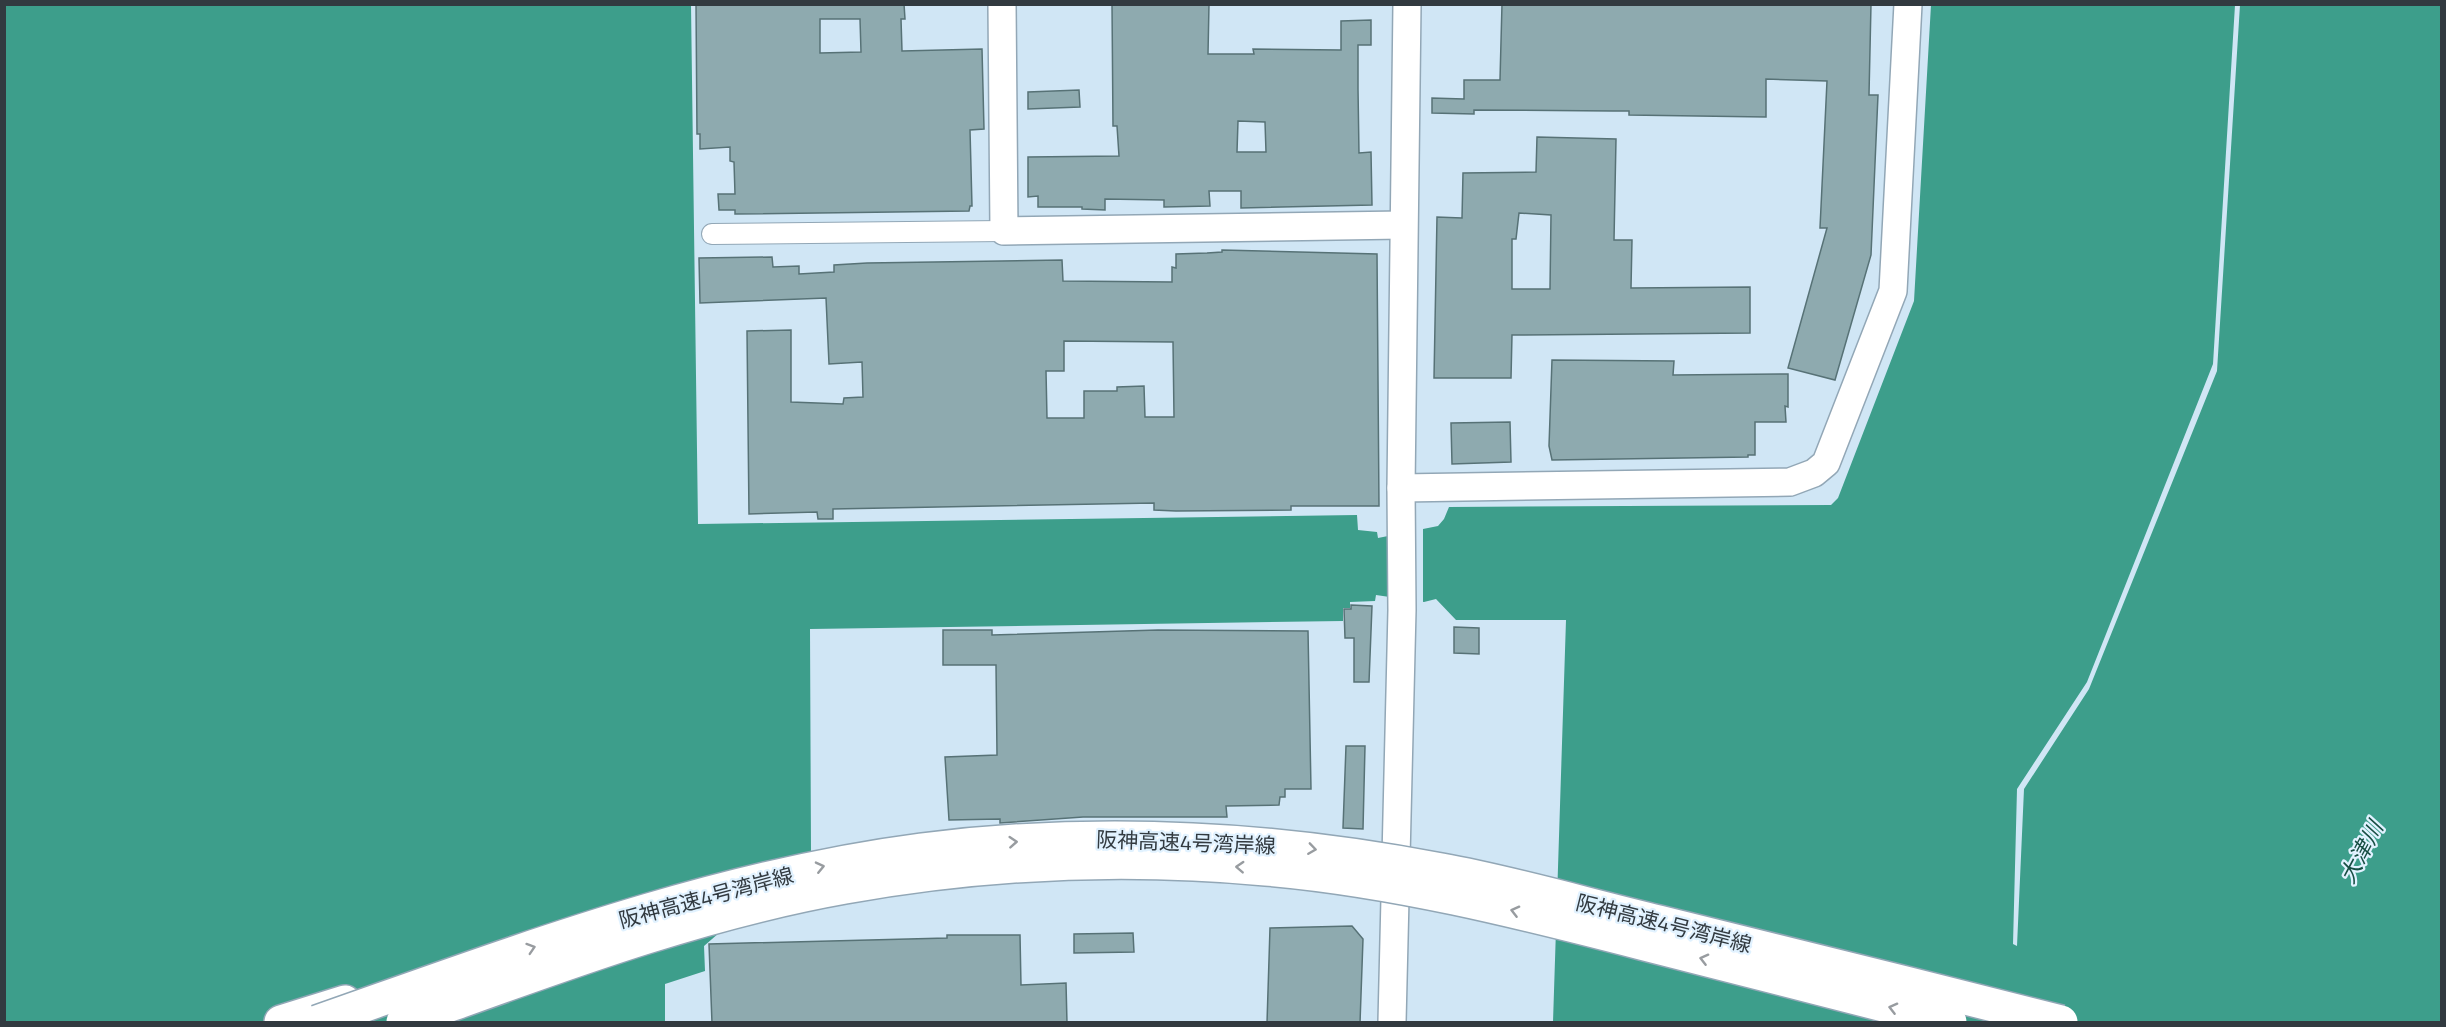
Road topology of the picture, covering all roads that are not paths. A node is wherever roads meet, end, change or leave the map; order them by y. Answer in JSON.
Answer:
{"nodes":[{"id":1,"x":1002,"y":4,"type":"edge"},
{"id":2,"x":1407,"y":4,"type":"edge"},
{"id":3,"x":1908,"y":4,"type":"edge"},
{"id":4,"x":1403,"y":225,"type":"junction"},
{"id":5,"x":1004,"y":231,"type":"junction"},
{"id":6,"x":712,"y":234,"type":"dead end"},
{"id":7,"x":1401,"y":488,"type":"junction"},
{"id":8,"x":496,"y":959,"type":"junction"},
{"id":9,"x":281,"y":1023,"type":"edge"},
{"id":10,"x":317,"y":1023,"type":"edge"},
{"id":11,"x":403,"y":1023,"type":"edge"},
{"id":12,"x":1392,"y":1023,"type":"edge"},
{"id":13,"x":1950,"y":1023,"type":"edge"},
{"id":14,"x":2061,"y":1023,"type":"edge"}],
"edges":[{"from":1,"to":5,"type":"street"},
{"from":2,"to":4,"type":"street"},
{"from":3,"to":7,"type":"street"},
{"from":4,"to":5,"type":"street"},
{"from":4,"to":7,"type":"street"},
{"from":5,"to":6,"type":"street"},
{"from":7,"to":12,"type":"street"},
{"from":8,"to":9,"type":"highway","bridge":true},
{"from":8,"to":10,"type":"highway","name":"阪神高速4号湾岸線","bridge":true},
{"from":8,"to":14,"type":"highway","name":"阪神高速4号湾岸線","one_way":true,"bridge":true},
{"from":13,"to":11,"type":"highway","name":"阪神高速4号湾岸線","one_way":true,"bridge":true}]}
